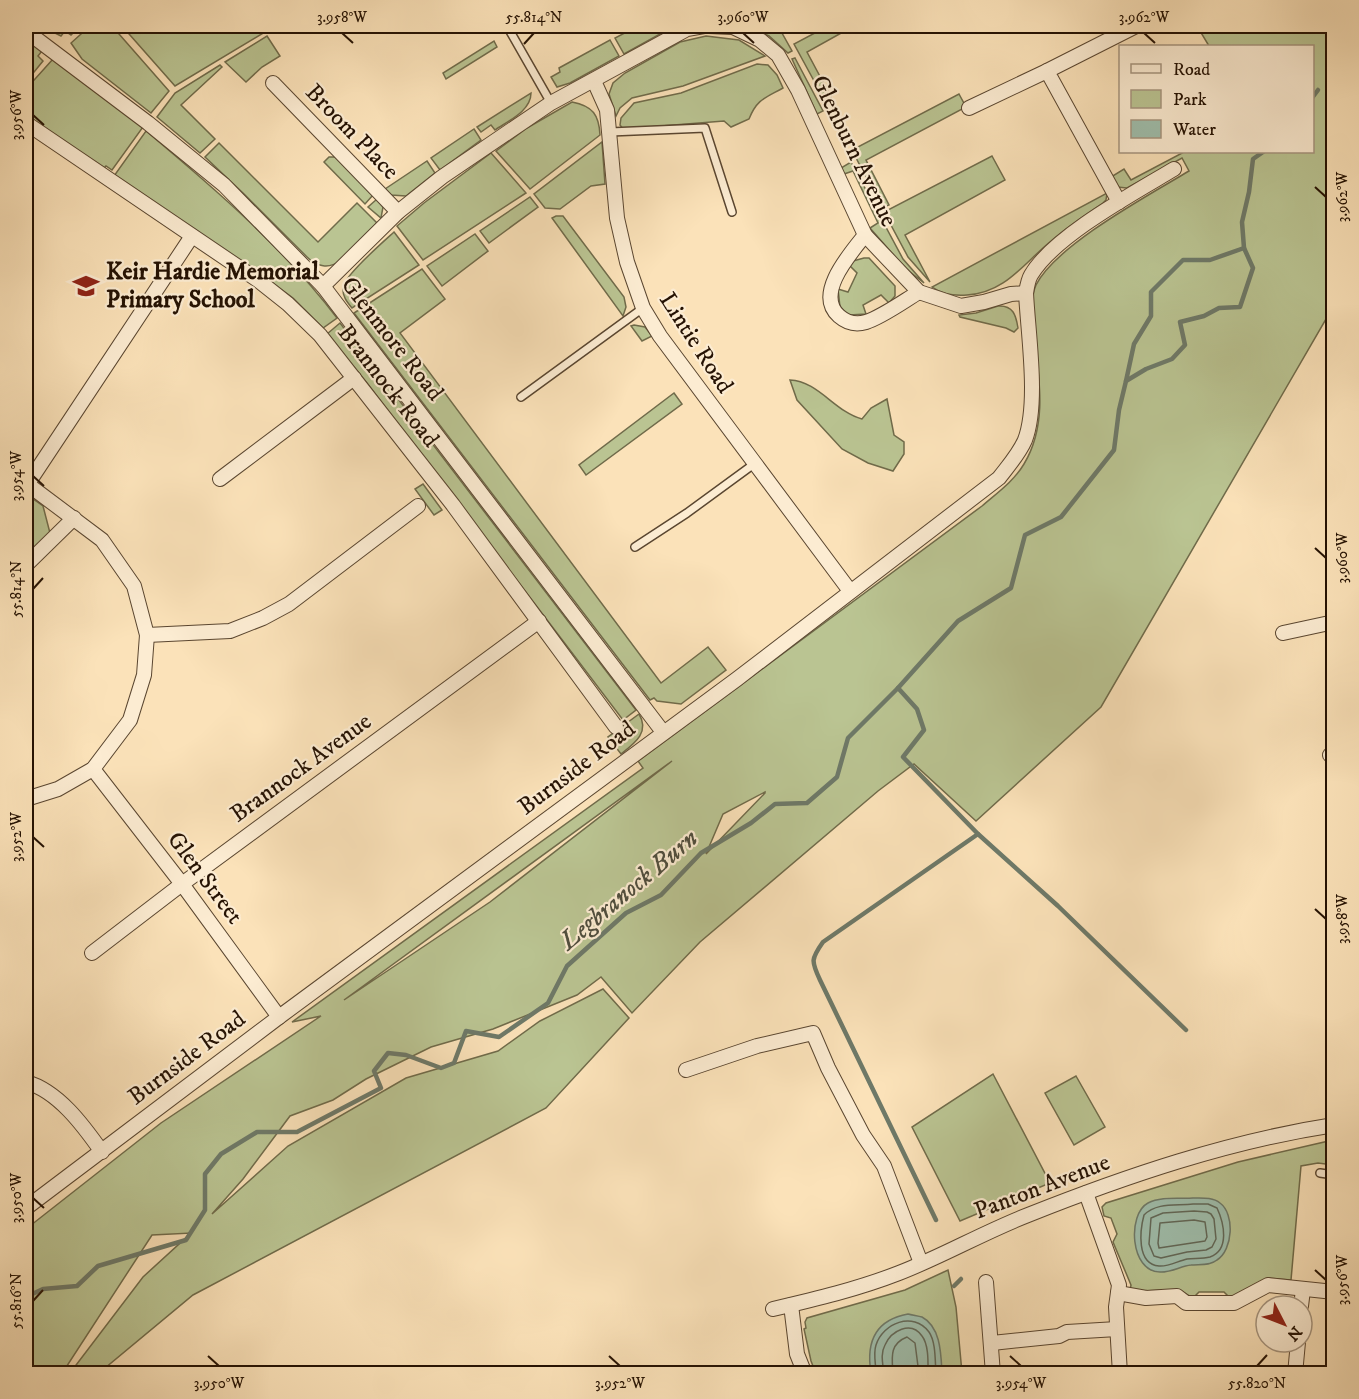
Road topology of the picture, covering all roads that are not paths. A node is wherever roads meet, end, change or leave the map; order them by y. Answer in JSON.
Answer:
{"nodes":[{"id":1,"x":507,"y":26,"type":"edge"},
{"id":2,"x":704,"y":26,"type":"edge"},
{"id":3,"x":709,"y":26,"type":"edge"},
{"id":4,"x":733,"y":26,"type":"edge"},
{"id":5,"x":1136,"y":26,"type":"edge"},
{"id":6,"x":686,"y":27,"type":"edge"},
{"id":7,"x":26,"y":31,"type":"edge"},
{"id":8,"x":1047,"y":71,"type":"junction"},
{"id":9,"x":594,"y":81,"type":"junction"},
{"id":10,"x":273,"y":83,"type":"dead end"},
{"id":11,"x":551,"y":103,"type":"junction"},
{"id":12,"x":969,"y":108,"type":"dead end"},
{"id":13,"x":26,"y":123,"type":"edge"},
{"id":14,"x":610,"y":132,"type":"junction"},
{"id":15,"x":1173,"y":169,"type":"dead end"},
{"id":16,"x":1119,"y":202,"type":"junction"},
{"id":17,"x":398,"y":212,"type":"junction"},
{"id":18,"x":732,"y":212,"type":"dead end"},
{"id":19,"x":865,"y":235,"type":"junction"},
{"id":20,"x":192,"y":236,"type":"junction"},
{"id":21,"x":323,"y":286,"type":"junction"},
{"id":22,"x":919,"y":292,"type":"junction"},
{"id":23,"x":1026,"y":293,"type":"junction"},
{"id":24,"x":643,"y":308,"type":"junction"},
{"id":25,"x":354,"y":378,"type":"junction"},
{"id":26,"x":521,"y":397,"type":"dead end"},
{"id":27,"x":754,"y":464,"type":"junction"},
{"id":28,"x":220,"y":479,"type":"dead end"},
{"id":29,"x":26,"y":484,"type":"edge"},
{"id":30,"x":418,"y":506,"type":"dead end"},
{"id":31,"x":74,"y":518,"type":"junction"},
{"id":32,"x":635,"y":548,"type":"dead end"},
{"id":33,"x":26,"y":565,"type":"edge"},
{"id":34,"x":850,"y":591,"type":"junction"},
{"id":35,"x":539,"y":621,"type":"junction"},
{"id":36,"x":1334,"y":622,"type":"edge"},
{"id":37,"x":1283,"y":633,"type":"dead end"},
{"id":38,"x":147,"y":635,"type":"junction"},
{"id":39,"x":616,"y":727,"type":"dead end"},
{"id":40,"x":663,"y":732,"type":"junction"},
{"id":41,"x":93,"y":769,"type":"junction"},
{"id":42,"x":26,"y":800,"type":"edge"},
{"id":43,"x":182,"y":884,"type":"junction"},
{"id":44,"x":92,"y":953,"type":"dead end"},
{"id":45,"x":279,"y":1017,"type":"junction"},
{"id":46,"x":686,"y":1070,"type":"dead end"},
{"id":47,"x":26,"y":1082,"type":"edge"},
{"id":48,"x":1334,"y":1125,"type":"edge"},
{"id":49,"x":102,"y":1152,"type":"junction"},
{"id":50,"x":1320,"y":1173,"type":"dead end"},
{"id":51,"x":1334,"y":1175,"type":"edge"},
{"id":52,"x":1086,"y":1193,"type":"junction"},
{"id":53,"x":26,"y":1208,"type":"edge"},
{"id":54,"x":921,"y":1263,"type":"junction"},
{"id":55,"x":986,"y":1282,"type":"dead end"},
{"id":56,"x":1303,"y":1290,"type":"junction"},
{"id":57,"x":1334,"y":1292,"type":"edge"},
{"id":58,"x":1118,"y":1293,"type":"junction"},
{"id":59,"x":1302,"y":1294,"type":"edge"},
{"id":60,"x":791,"y":1305,"type":"junction"},
{"id":61,"x":772,"y":1309,"type":"dead end"},
{"id":62,"x":1117,"y":1329,"type":"junction"},
{"id":63,"x":992,"y":1343,"type":"junction"},
{"id":64,"x":1297,"y":1354,"type":"edge"},
{"id":65,"x":805,"y":1374,"type":"edge"},
{"id":66,"x":993,"y":1374,"type":"edge"},
{"id":67,"x":1120,"y":1374,"type":"edge"},
{"id":68,"x":1295,"y":1374,"type":"edge"}],
"edges":[{"from":1,"to":11,"type":"lane"},
{"from":2,"to":6,"type":"street"},
{"from":3,"to":4,"type":"street","name":"Glenburn Avenue"},
{"from":4,"to":19,"type":"street","name":"Glenburn Avenue"},
{"from":5,"to":8,"type":"street"},
{"from":6,"to":9,"type":"street"},
{"from":7,"to":21,"type":"street","name":"Glenmore Road"},
{"from":8,"to":12,"type":"street"},
{"from":8,"to":16,"type":"street"},
{"from":9,"to":11,"type":"street"},
{"from":9,"to":14,"type":"street","name":"Lintie Road"},
{"from":10,"to":17,"type":"street","name":"Broom Place"},
{"from":11,"to":17,"type":"street"},
{"from":13,"to":20,"type":"street","name":"Brannock Road"},
{"from":14,"to":18,"type":"lane"},
{"from":14,"to":24,"type":"street","name":"Lintie Road"},
{"from":15,"to":16,"type":"street"},
{"from":16,"to":23,"type":"street"},
{"from":17,"to":21,"type":"street"},
{"from":19,"to":22,"type":"street","name":"Glenburn Avenue"},
{"from":19,"to":22,"type":"street"},
{"from":20,"to":25,"type":"street","name":"Brannock Road"},
{"from":20,"to":29,"type":"street"},
{"from":21,"to":40,"type":"street","name":"Glenmore Road"},
{"from":22,"to":23,"type":"street","name":"Glenburn Avenue"},
{"from":23,"to":34,"type":"street","name":"Burnside Road"},
{"from":24,"to":26,"type":"lane"},
{"from":24,"to":27,"type":"street","name":"Lintie Road"},
{"from":25,"to":28,"type":"street"},
{"from":25,"to":35,"type":"street","name":"Brannock Road"},
{"from":27,"to":32,"type":"lane"},
{"from":27,"to":34,"type":"street","name":"Lintie Road"},
{"from":29,"to":31,"type":"street"},
{"from":30,"to":38,"type":"street"},
{"from":31,"to":33,"type":"street"},
{"from":31,"to":38,"type":"street"},
{"from":34,"to":40,"type":"street","name":"Burnside Road"},
{"from":35,"to":39,"type":"street","name":"Brannock Road"},
{"from":35,"to":43,"type":"street","name":"Brannock Avenue"},
{"from":36,"to":37,"type":"street"},
{"from":38,"to":41,"type":"street"},
{"from":40,"to":45,"type":"street","name":"Burnside Road"},
{"from":41,"to":42,"type":"street"},
{"from":41,"to":43,"type":"street","name":"Glen Street"},
{"from":43,"to":44,"type":"street","name":"Brannock Avenue"},
{"from":43,"to":45,"type":"street","name":"Glen Street"},
{"from":45,"to":49,"type":"street","name":"Burnside Road"},
{"from":46,"to":54,"type":"street"},
{"from":47,"to":49,"type":"street"},
{"from":48,"to":52,"type":"street","name":"Panton Avenue"},
{"from":49,"to":53,"type":"street","name":"Burnside Road"},
{"from":50,"to":51,"type":"lane"},
{"from":52,"to":54,"type":"street","name":"Panton Avenue"},
{"from":52,"to":58,"type":"street"},
{"from":54,"to":60,"type":"street","name":"Panton Avenue"},
{"from":55,"to":63,"type":"street"},
{"from":56,"to":57,"type":"street"},
{"from":56,"to":58,"type":"street"},
{"from":56,"to":59,"type":"street"},
{"from":58,"to":62,"type":"street"},
{"from":60,"to":61,"type":"street","name":"Panton Avenue"},
{"from":60,"to":65,"type":"street"},
{"from":62,"to":63,"type":"street"},
{"from":62,"to":67,"type":"street"},
{"from":63,"to":66,"type":"street"},
{"from":64,"to":68,"type":"street"}]}
